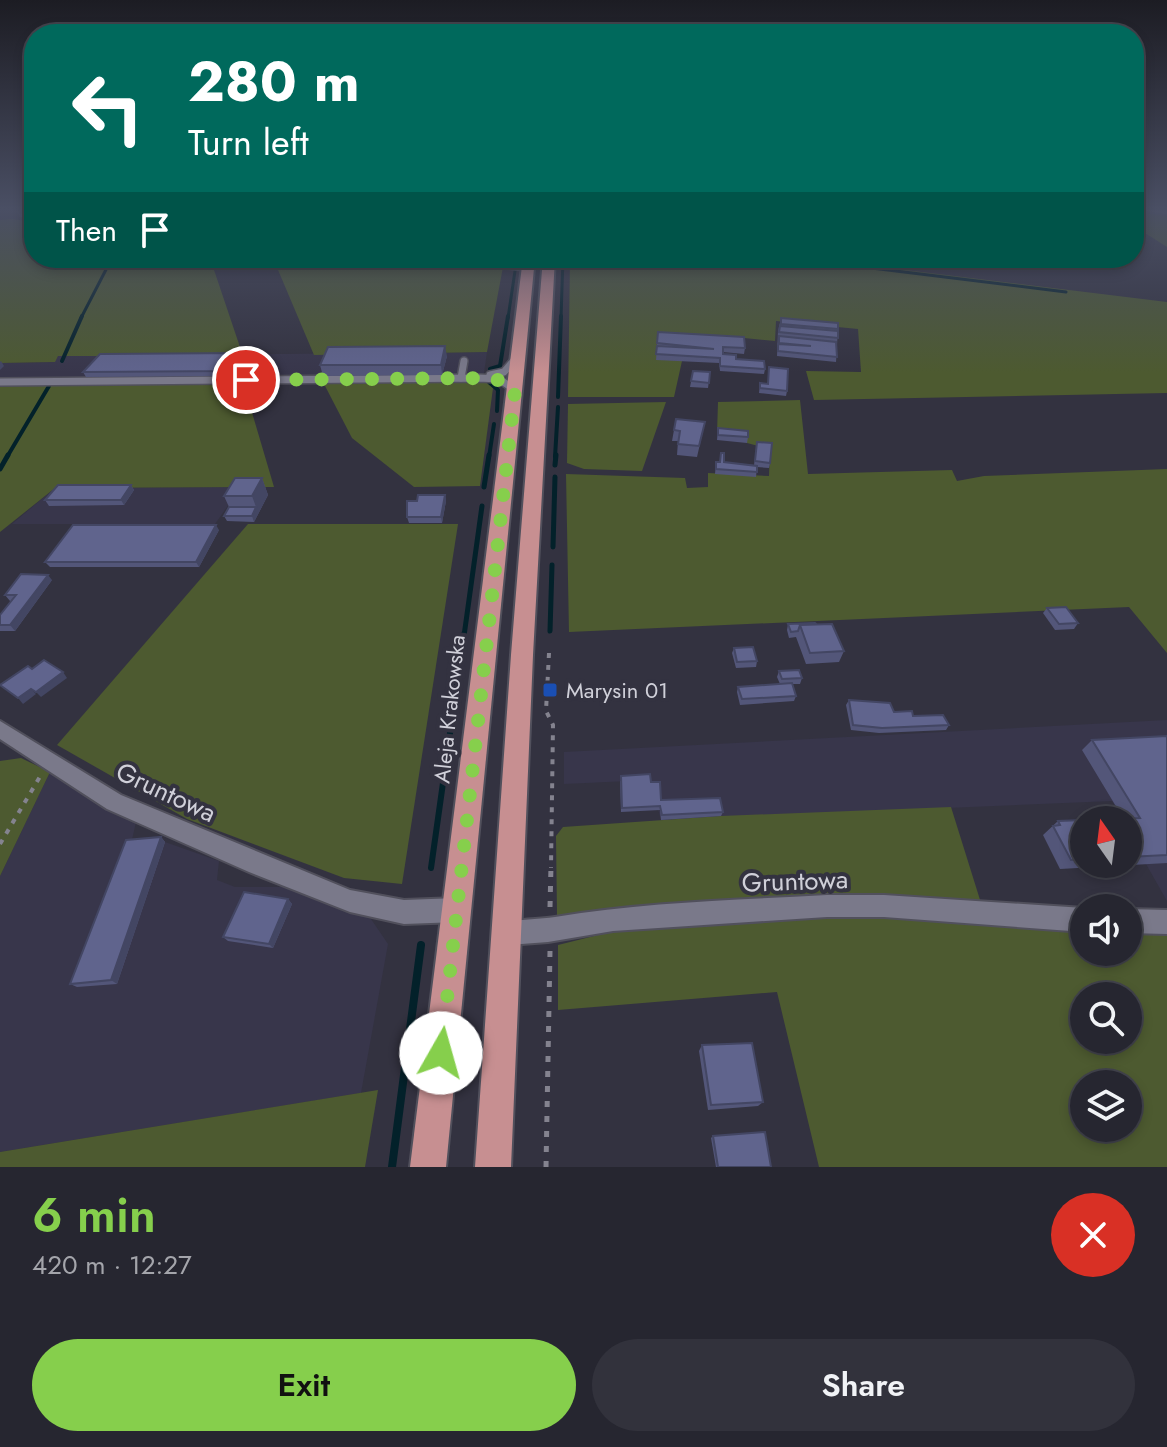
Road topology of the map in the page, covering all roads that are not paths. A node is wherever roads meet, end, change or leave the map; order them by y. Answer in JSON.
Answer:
{"nodes":[{"id":1,"x":527,"y":268,"type":"edge"},
{"id":2,"x":548,"y":268,"type":"edge"},
{"id":3,"x":519,"y":352,"type":"junction"},
{"id":4,"x":464,"y":361,"type":"dead end"},
{"id":5,"x":461,"y":378,"type":"junction"},
{"id":6,"x":479,"y":378,"type":"junction"},
{"id":7,"x":0,"y":382,"type":"edge"},
{"id":8,"x":515,"y":390,"type":"junction"},
{"id":9,"x":0,"y":729,"type":"edge"},
{"id":10,"x":458,"y":910,"type":"junction"},
{"id":11,"x":1070,"y":919,"type":"edge"},
{"id":12,"x":1142,"y":921,"type":"edge"},
{"id":13,"x":1167,"y":922,"type":"edge"},
{"id":14,"x":508,"y":933,"type":"junction"},
{"id":15,"x":428,"y":1167,"type":"edge"},
{"id":16,"x":493,"y":1167,"type":"edge"}],
"edges":[{"from":1,"to":3,"type":"main road","name":"Aleja Krakowska"},
{"from":2,"to":14,"type":"main road"},
{"from":3,"to":6,"type":"lane"},
{"from":3,"to":8,"type":"main road","name":"Aleja Krakowska"},
{"from":4,"to":5,"type":"lane"},
{"from":5,"to":6,"type":"lane"},
{"from":5,"to":7,"type":"lane"},
{"from":6,"to":8,"type":"lane"},
{"from":8,"to":10,"type":"main road","name":"Aleja Krakowska"},
{"from":9,"to":10,"type":"street","name":"Gruntowa"},
{"from":10,"to":15,"type":"main road","name":"Aleja Krakowska"},
{"from":11,"to":14,"type":"street","name":"Gruntowa"},
{"from":12,"to":13,"type":"street"},
{"from":14,"to":16,"type":"main road"}]}
